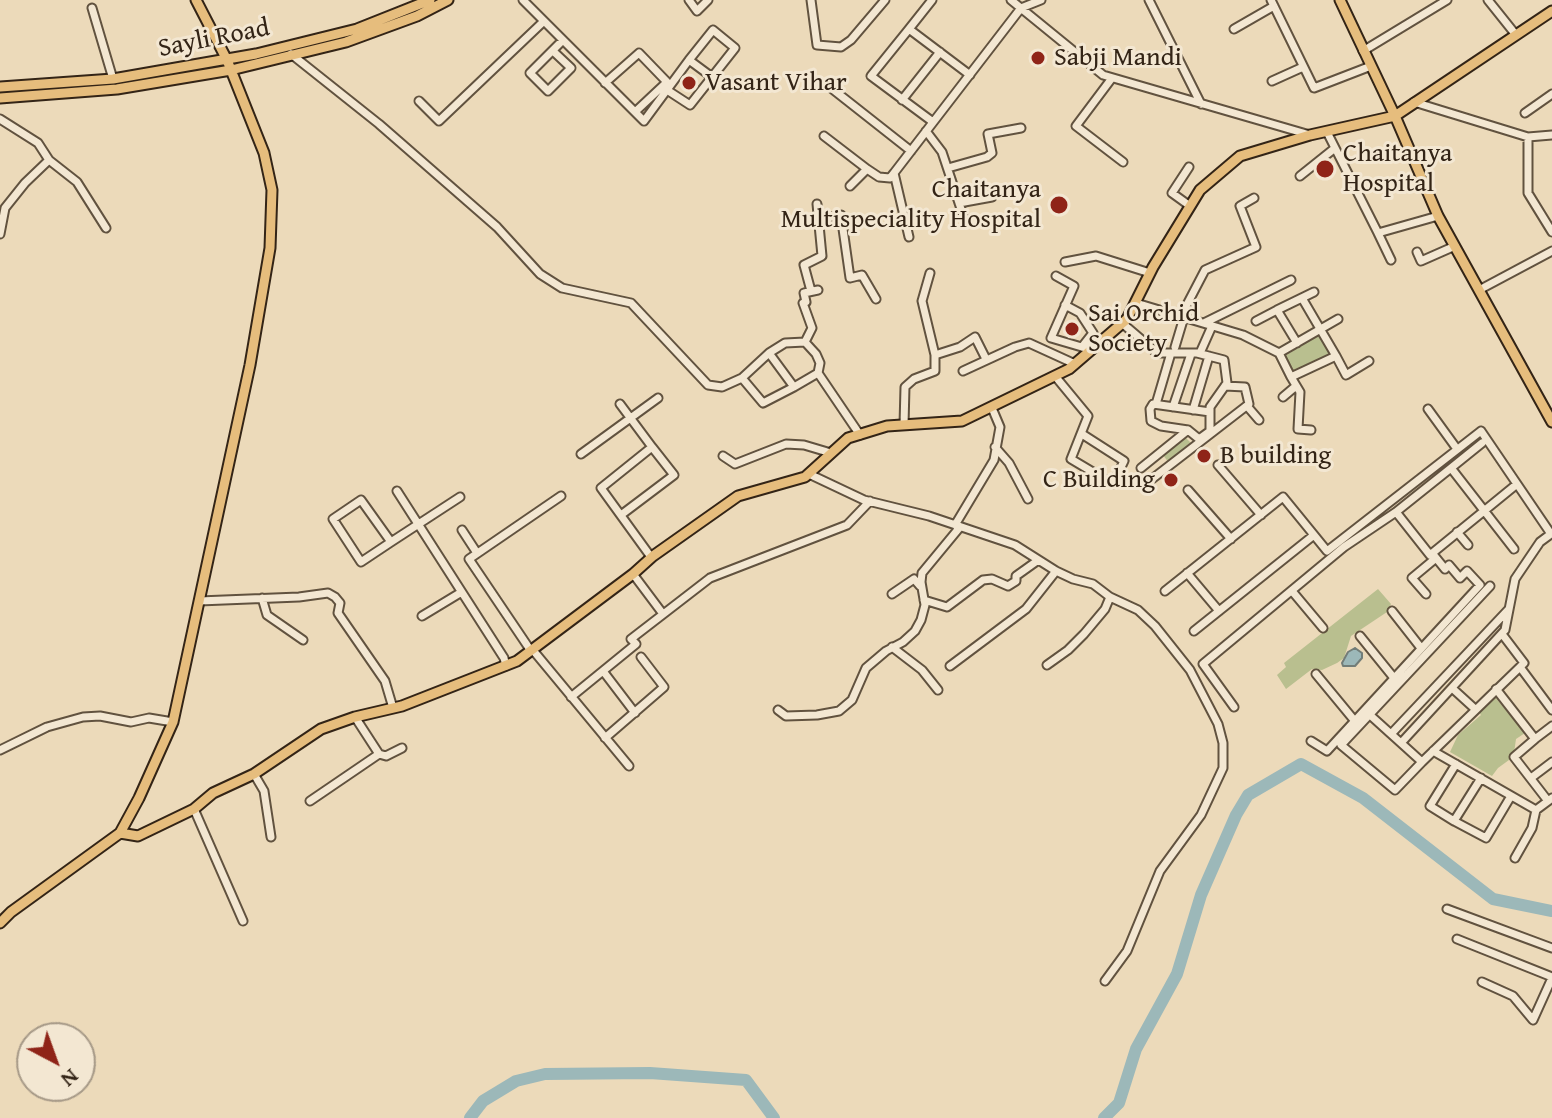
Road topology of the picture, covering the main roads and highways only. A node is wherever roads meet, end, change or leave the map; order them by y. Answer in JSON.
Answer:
{"nodes":[{"id":1,"x":196,"y":0,"type":"edge"},
{"id":2,"x":429,"y":0,"type":"edge"},
{"id":3,"x":448,"y":0,"type":"edge"},
{"id":4,"x":1340,"y":0,"type":"edge"},
{"id":5,"x":1552,"y":11,"type":"edge"},
{"id":6,"x":227,"y":60,"type":"junction"},
{"id":7,"x":231,"y":70,"type":"junction"},
{"id":8,"x":0,"y":87,"type":"edge"},
{"id":9,"x":0,"y":98,"type":"edge"},
{"id":10,"x":1395,"y":116,"type":"junction"},
{"id":11,"x":1552,"y":422,"type":"edge"},
{"id":12,"x":120,"y":833,"type":"junction"},
{"id":13,"x":0,"y":923,"type":"edge"}],
"edges":[{"from":1,"to":6,"type":"main road"},
{"from":2,"to":6,"type":"main road","name":"Sayli Road"},
{"from":3,"to":7,"type":"main road"},
{"from":4,"to":10,"type":"main road"},
{"from":5,"to":10,"type":"main road"},
{"from":6,"to":7,"type":"main road"},
{"from":6,"to":8,"type":"main road","name":"Sayli Road"},
{"from":7,"to":9,"type":"main road"},
{"from":7,"to":12,"type":"main road"},
{"from":10,"to":11,"type":"main road"},
{"from":10,"to":12,"type":"main road"},
{"from":12,"to":13,"type":"main road"}]}
